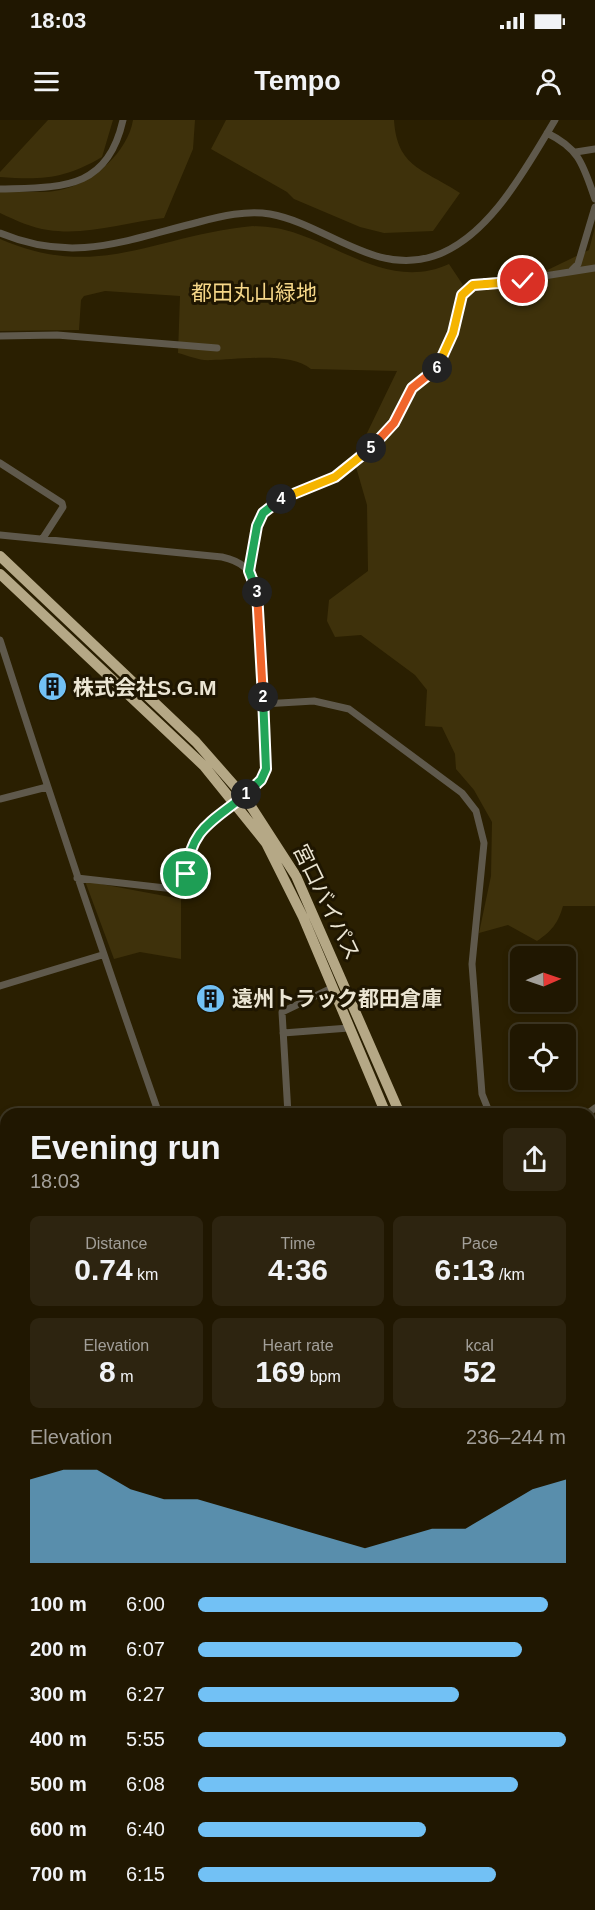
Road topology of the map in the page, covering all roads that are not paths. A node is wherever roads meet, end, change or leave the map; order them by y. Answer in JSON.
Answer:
{"nodes":[{"id":1,"x":123,"y":120,"type":"edge"},
{"id":2,"x":555,"y":120,"type":"edge"},
{"id":3,"x":548,"y":132,"type":"junction"},
{"id":4,"x":595,"y":149,"type":"edge"},
{"id":5,"x":576,"y":152,"type":"junction"},
{"id":6,"x":0,"y":189,"type":"edge"},
{"id":7,"x":595,"y":199,"type":"edge"},
{"id":8,"x":595,"y":207,"type":"edge"},
{"id":9,"x":0,"y":233,"type":"edge"},
{"id":10,"x":595,"y":268,"type":"edge"},
{"id":11,"x":569,"y":272,"type":"junction"},
{"id":12,"x":0,"y":336,"type":"edge"},
{"id":13,"x":217,"y":348,"type":"dead end"},
{"id":14,"x":0,"y":463,"type":"edge"},
{"id":15,"x":0,"y":535,"type":"edge"},
{"id":16,"x":43,"y":538,"type":"junction"},
{"id":17,"x":0,"y":556,"type":"edge"},
{"id":18,"x":249,"y":571,"type":"junction"},
{"id":19,"x":0,"y":574,"type":"edge"},
{"id":20,"x":0,"y":640,"type":"edge"},
{"id":21,"x":263,"y":704,"type":"junction"},
{"id":22,"x":47,"y":787,"type":"junction"},
{"id":23,"x":0,"y":799,"type":"edge"},
{"id":24,"x":240,"y":800,"type":"junction"},
{"id":25,"x":77,"y":878,"type":"junction"},
{"id":26,"x":102,"y":955,"type":"junction"},
{"id":27,"x":0,"y":986,"type":"edge"},
{"id":28,"x":332,"y":988,"type":"junction"},
{"id":29,"x":349,"y":1028,"type":"junction"},
{"id":30,"x":283,"y":1033,"type":"junction"},
{"id":31,"x":157,"y":1108,"type":"edge"},
{"id":32,"x":288,"y":1108,"type":"edge"},
{"id":33,"x":383,"y":1108,"type":"edge"},
{"id":34,"x":397,"y":1108,"type":"edge"},
{"id":35,"x":488,"y":1108,"type":"edge"}],
"edges":[{"from":1,"to":6,"type":"street"},
{"from":2,"to":3,"type":"street"},
{"from":3,"to":5,"type":"street"},
{"from":3,"to":9,"type":"street"},
{"from":4,"to":5,"type":"street"},
{"from":5,"to":7,"type":"street"},
{"from":8,"to":11,"type":"street"},
{"from":10,"to":11,"type":"street"},
{"from":11,"to":18,"type":"street"},
{"from":12,"to":13,"type":"street"},
{"from":14,"to":16,"type":"street"},
{"from":15,"to":16,"type":"street"},
{"from":16,"to":18,"type":"street"},
{"from":17,"to":24,"type":"highway","name":"宮口バイパス"},
{"from":18,"to":21,"type":"street"},
{"from":19,"to":24,"type":"highway","name":"宮口バイパス"},
{"from":20,"to":22,"type":"street"},
{"from":21,"to":24,"type":"street"},
{"from":21,"to":35,"type":"street"},
{"from":22,"to":23,"type":"street"},
{"from":22,"to":25,"type":"street"},
{"from":24,"to":25,"type":"street"},
{"from":24,"to":28,"type":"highway","name":"宮口バイパス"},
{"from":24,"to":34,"type":"highway","name":"宮口バイパス"},
{"from":25,"to":26,"type":"street"},
{"from":26,"to":27,"type":"street"},
{"from":26,"to":31,"type":"street"},
{"from":28,"to":29,"type":"highway","name":"宮口バイパス"},
{"from":28,"to":30,"type":"street"},
{"from":29,"to":30,"type":"street"},
{"from":29,"to":33,"type":"highway","name":"宮口バイパス"},
{"from":30,"to":32,"type":"street"}]}
